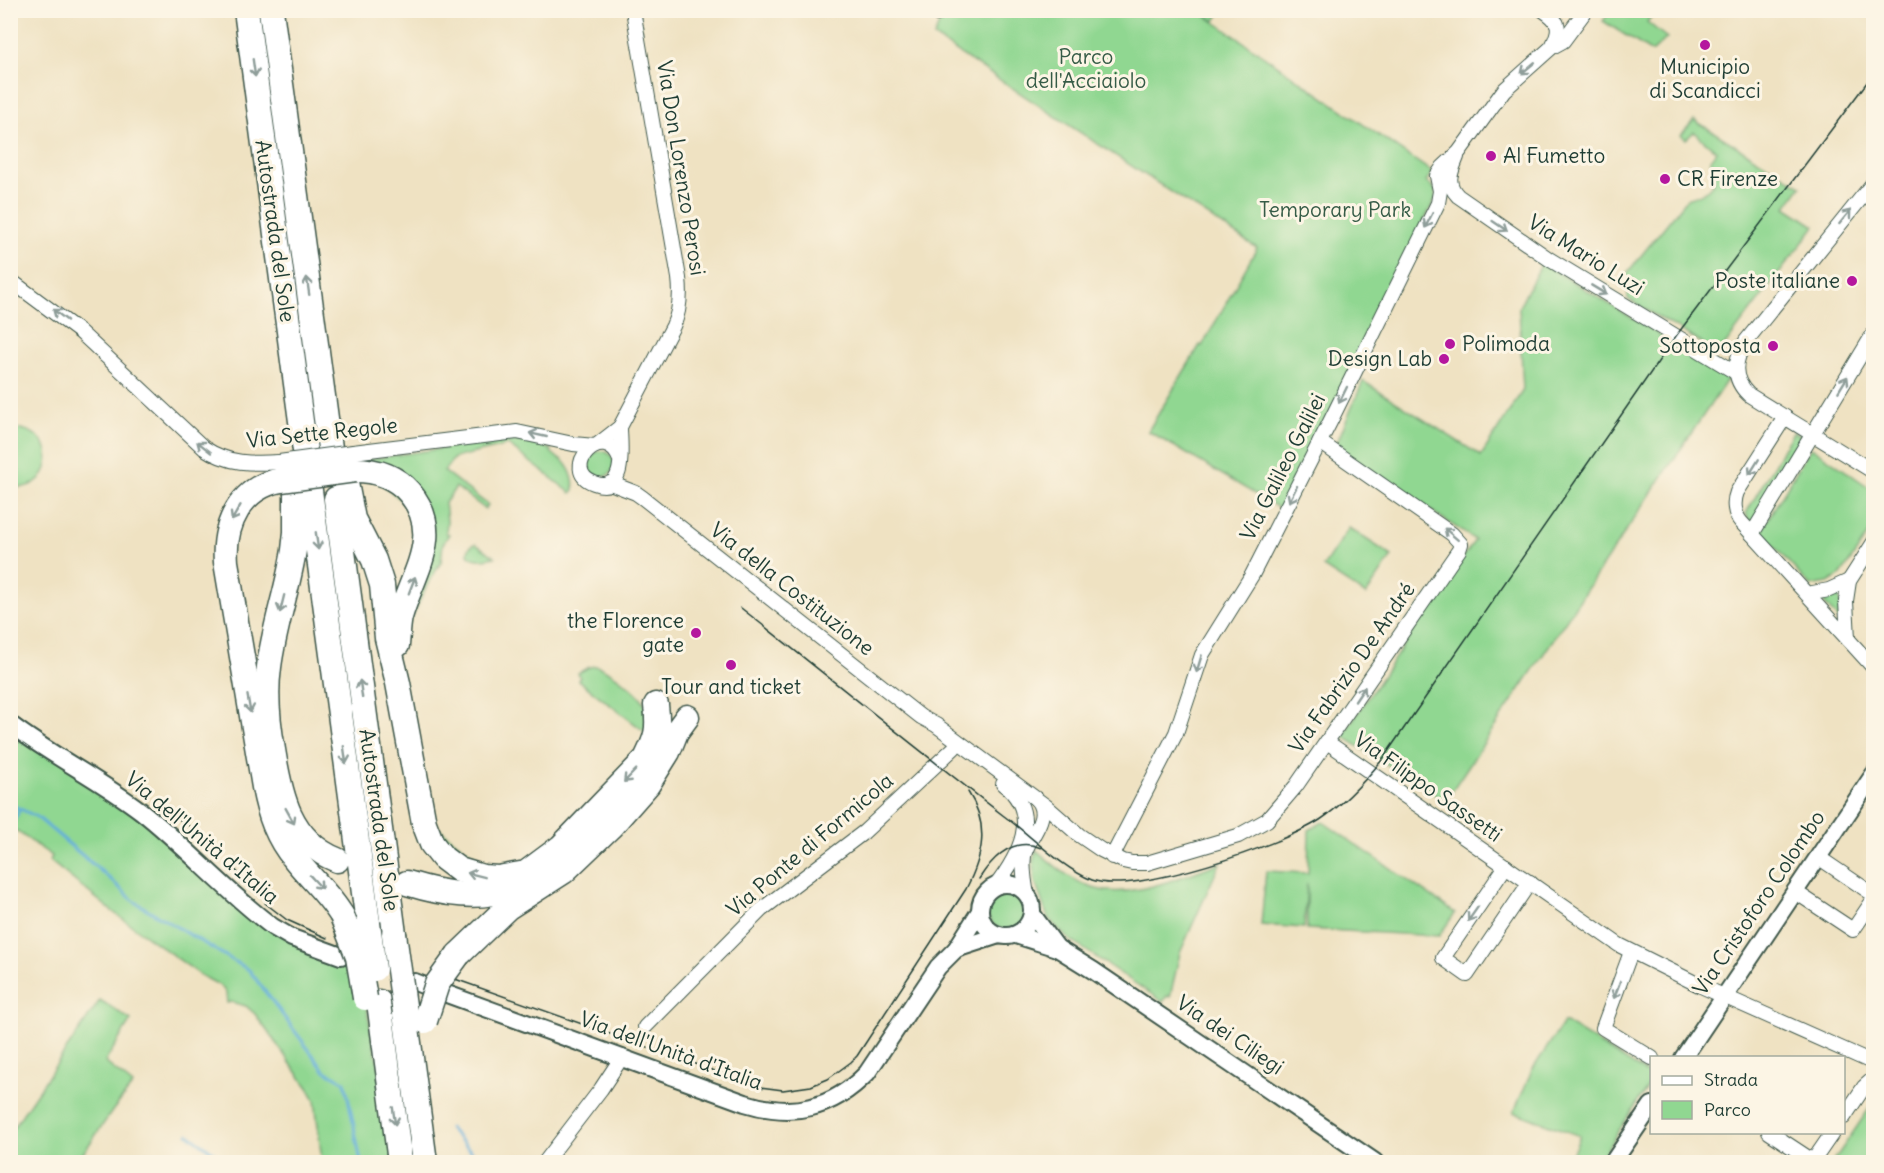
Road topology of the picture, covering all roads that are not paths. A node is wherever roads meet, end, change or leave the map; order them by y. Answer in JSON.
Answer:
{"nodes":[{"id":1,"x":246,"y":10,"type":"edge"},
{"id":2,"x":271,"y":10,"type":"edge"},
{"id":3,"x":633,"y":10,"type":"edge"},
{"id":4,"x":1543,"y":10,"type":"edge"},
{"id":5,"x":1587,"y":10,"type":"edge"},
{"id":6,"x":1552,"y":47,"type":"junction"},
{"id":7,"x":1458,"y":152,"type":"junction"},
{"id":8,"x":1874,"y":182,"type":"edge"},
{"id":9,"x":10,"y":280,"type":"edge"},
{"id":10,"x":1874,"y":333,"type":"edge"},
{"id":11,"x":1736,"y":372,"type":"junction"},
{"id":12,"x":1785,"y":417,"type":"junction"},
{"id":13,"x":620,"y":427,"type":"junction"},
{"id":14,"x":1812,"y":434,"type":"junction"},
{"id":15,"x":1320,"y":442,"type":"junction"},
{"id":16,"x":596,"y":446,"type":"junction"},
{"id":17,"x":343,"y":462,"type":"junction"},
{"id":18,"x":620,"y":464,"type":"junction"},
{"id":19,"x":294,"y":469,"type":"junction"},
{"id":20,"x":1874,"y":472,"type":"edge"},
{"id":21,"x":610,"y":483,"type":"junction"},
{"id":22,"x":636,"y":493,"type":"junction"},
{"id":23,"x":1752,"y":534,"type":"junction"},
{"id":24,"x":1874,"y":542,"type":"edge"},
{"id":25,"x":1849,"y":581,"type":"junction"},
{"id":26,"x":1807,"y":594,"type":"junction"},
{"id":27,"x":1848,"y":639,"type":"junction"},
{"id":28,"x":1874,"y":668,"type":"edge"},
{"id":29,"x":398,"y":683,"type":"junction"},
{"id":30,"x":656,"y":705,"type":"dead end"},
{"id":31,"x":687,"y":717,"type":"dead end"},
{"id":32,"x":921,"y":717,"type":"junction"},
{"id":33,"x":10,"y":724,"type":"edge"},
{"id":34,"x":1327,"y":742,"type":"junction"},
{"id":35,"x":954,"y":748,"type":"junction"},
{"id":36,"x":1874,"y":774,"type":"edge"},
{"id":37,"x":1036,"y":799,"type":"junction"},
{"id":38,"x":611,"y":826,"type":"junction"},
{"id":39,"x":1037,"y":828,"type":"junction"},
{"id":40,"x":1074,"y":831,"type":"junction"},
{"id":41,"x":1112,"y":857,"type":"junction"},
{"id":42,"x":1818,"y":857,"type":"junction"},
{"id":43,"x":337,"y":860,"type":"dead end"},
{"id":44,"x":1506,"y":866,"type":"junction"},
{"id":45,"x":1530,"y":882,"type":"junction"},
{"id":46,"x":407,"y":883,"type":"dead end"},
{"id":47,"x":994,"y":887,"type":"junction"},
{"id":48,"x":1794,"y":891,"type":"junction"},
{"id":49,"x":1027,"y":895,"type":"junction"},
{"id":50,"x":1874,"y":895,"type":"edge"},
{"id":51,"x":1874,"y":899,"type":"edge"},
{"id":52,"x":980,"y":912,"type":"junction"},
{"id":53,"x":1032,"y":914,"type":"junction"},
{"id":54,"x":1007,"y":935,"type":"junction"},
{"id":55,"x":1058,"y":948,"type":"junction"},
{"id":56,"x":956,"y":949,"type":"junction"},
{"id":57,"x":1632,"y":952,"type":"junction"},
{"id":58,"x":341,"y":956,"type":"dead end"},
{"id":59,"x":447,"y":994,"type":"dead end"},
{"id":60,"x":1723,"y":996,"type":"junction"},
{"id":61,"x":372,"y":1000,"type":"junction"},
{"id":62,"x":415,"y":1017,"type":"junction"},
{"id":63,"x":645,"y":1027,"type":"dead end"},
{"id":64,"x":1684,"y":1056,"type":"edge"},
{"id":65,"x":622,"y":1057,"type":"junction"},
{"id":66,"x":1650,"y":1057,"type":"edge"},
{"id":67,"x":1874,"y":1063,"type":"edge"},
{"id":68,"x":1874,"y":1078,"type":"edge"},
{"id":69,"x":1650,"y":1108,"type":"edge"},
{"id":70,"x":1845,"y":1116,"type":"edge"},
{"id":71,"x":1772,"y":1134,"type":"edge"},
{"id":72,"x":1832,"y":1134,"type":"edge"},
{"id":73,"x":400,"y":1162,"type":"edge"},
{"id":74,"x":425,"y":1162,"type":"edge"},
{"id":75,"x":432,"y":1162,"type":"edge"},
{"id":76,"x":545,"y":1162,"type":"edge"},
{"id":77,"x":1375,"y":1162,"type":"edge"},
{"id":78,"x":1613,"y":1162,"type":"edge"}],
"edges":[{"from":1,"to":19,"type":"highway","name":"Autostrada del Sole","one_way":true},
{"from":17,"to":2,"type":"highway","name":"Autostrada del Sole","one_way":true},
{"from":3,"to":13,"type":"street","name":"Via Don Lorenzo Perosi"},
{"from":4,"to":6,"type":"street"},
{"from":5,"to":6,"type":"street","name":"Via Galileo Galilei"},
{"from":6,"to":7,"type":"street","name":"Via Galileo Galilei","one_way":true},
{"from":7,"to":11,"type":"street","name":"Via Mario Luzi","one_way":true},
{"from":7,"to":15,"type":"street","name":"Via Galileo Galilei","one_way":true},
{"from":11,"to":8,"type":"street","one_way":true},
{"from":19,"to":9,"type":"street","name":"Via Sette Regole","one_way":true},
{"from":14,"to":10,"type":"street","one_way":true},
{"from":11,"to":12,"type":"street"},
{"from":12,"to":14,"type":"street"},
{"from":12,"to":23,"type":"street","one_way":true},
{"from":13,"to":16,"type":"street","name":"Via Don Lorenzo Perosi"},
{"from":13,"to":18,"type":"street","name":"Via Don Lorenzo Perosi"},
{"from":14,"to":20,"type":"street"},
{"from":14,"to":23,"type":"street"},
{"from":34,"to":15,"type":"street","name":"Via Fabrizio De André","one_way":true},
{"from":15,"to":41,"type":"street","name":"Via Galileo Galilei","one_way":true},
{"from":16,"to":17,"type":"street","name":"Via Sette Regole","one_way":true},
{"from":16,"to":18,"type":"street","name":"Via Sette Regole"},
{"from":16,"to":21,"type":"street"},
{"from":17,"to":19,"type":"highway","bridge":true},
{"from":17,"to":29,"type":"highway"},
{"from":29,"to":17,"type":"highway","one_way":true},
{"from":62,"to":17,"type":"highway","name":"Autostrada del Sole","one_way":true,"bridge":true},
{"from":18,"to":21,"type":"street"},
{"from":18,"to":22,"type":"street","name":"Via della Costituzione"},
{"from":19,"to":43,"type":"highway","one_way":true},
{"from":19,"to":61,"type":"highway","name":"Autostrada del Sole","one_way":true,"bridge":true},
{"from":19,"to":61,"type":"highway","one_way":true,"bridge":true},
{"from":21,"to":22,"type":"street","name":"Via della Costituzione"},
{"from":22,"to":32,"type":"street","name":"Via della Costituzione"},
{"from":23,"to":26,"type":"street"},
{"from":24,"to":25,"type":"street"},
{"from":25,"to":26,"type":"street"},
{"from":25,"to":27,"type":"street"},
{"from":26,"to":27,"type":"street"},
{"from":27,"to":28,"type":"street"},
{"from":30,"to":29,"type":"highway","one_way":true},
{"from":31,"to":38,"type":"highway"},
{"from":32,"to":35,"type":"street","name":"Via della Costituzione"},
{"from":32,"to":37,"type":"street","name":"Via della Costituzione"},
{"from":33,"to":58,"type":"street","name":"Via dell'Unità d'Italia"},
{"from":34,"to":41,"type":"street","name":"Via Fabrizio De André"},
{"from":34,"to":44,"type":"street","name":"Via Filippo Sassetti"},
{"from":35,"to":47,"type":"street","name":"Via della Costituzione"},
{"from":35,"to":63,"type":"street","name":"Via Ponte di Formicola"},
{"from":36,"to":42,"type":"street","name":"Via Cristoforo Colombo"},
{"from":37,"to":39,"type":"street","name":"Via dei Ciliegi"},
{"from":37,"to":40,"type":"street","name":"Via della Costituzione"},
{"from":38,"to":46,"type":"highway"},
{"from":38,"to":62,"type":"highway","bridge":true},
{"from":39,"to":40,"type":"street"},
{"from":39,"to":49,"type":"street","name":"Via dei Ciliegi"},
{"from":40,"to":41,"type":"street","name":"Via della Costituzione"},
{"from":42,"to":48,"type":"street","name":"Via Cristoforo Colombo"},
{"from":42,"to":50,"type":"street"},
{"from":44,"to":45,"type":"street","name":"Via Filippo Sassetti"},
{"from":44,"to":45,"type":"street","name":"Via Filippo Sassetti","one_way":true},
{"from":45,"to":57,"type":"street","name":"Via Filippo Sassetti"},
{"from":47,"to":49,"type":"street"},
{"from":47,"to":52,"type":"street"},
{"from":48,"to":51,"type":"street"},
{"from":48,"to":60,"type":"street","name":"Via Cristoforo Colombo"},
{"from":49,"to":53,"type":"street","name":"Via dei Ciliegi"},
{"from":52,"to":54,"type":"street"},
{"from":52,"to":56,"type":"street","name":"Via dell'Unità d'Italia"},
{"from":53,"to":54,"type":"street"},
{"from":53,"to":55,"type":"street","name":"Via dei Ciliegi"},
{"from":54,"to":55,"type":"street","name":"Via dei Ciliegi"},
{"from":54,"to":56,"type":"street","name":"Via dell'Unità d'Italia"},
{"from":55,"to":77,"type":"street","name":"Via dei Ciliegi"},
{"from":56,"to":65,"type":"street","name":"Via dell'Unità d'Italia"},
{"from":57,"to":60,"type":"street"},
{"from":57,"to":66,"type":"street","one_way":true},
{"from":59,"to":65,"type":"street","name":"Via dell'Unità d'Italia"},
{"from":60,"to":64,"type":"street","name":"Via Cristoforo Colombo"},
{"from":60,"to":67,"type":"street"},
{"from":61,"to":73,"type":"highway","one_way":true},
{"from":62,"to":74,"type":"highway","name":"Autostrada del Sole"},
{"from":62,"to":75,"type":"highway"},
{"from":65,"to":76,"type":"street"},
{"from":68,"to":70,"type":"street"},
{"from":69,"to":78,"type":"street"},
{"from":71,"to":72,"type":"street"}]}
